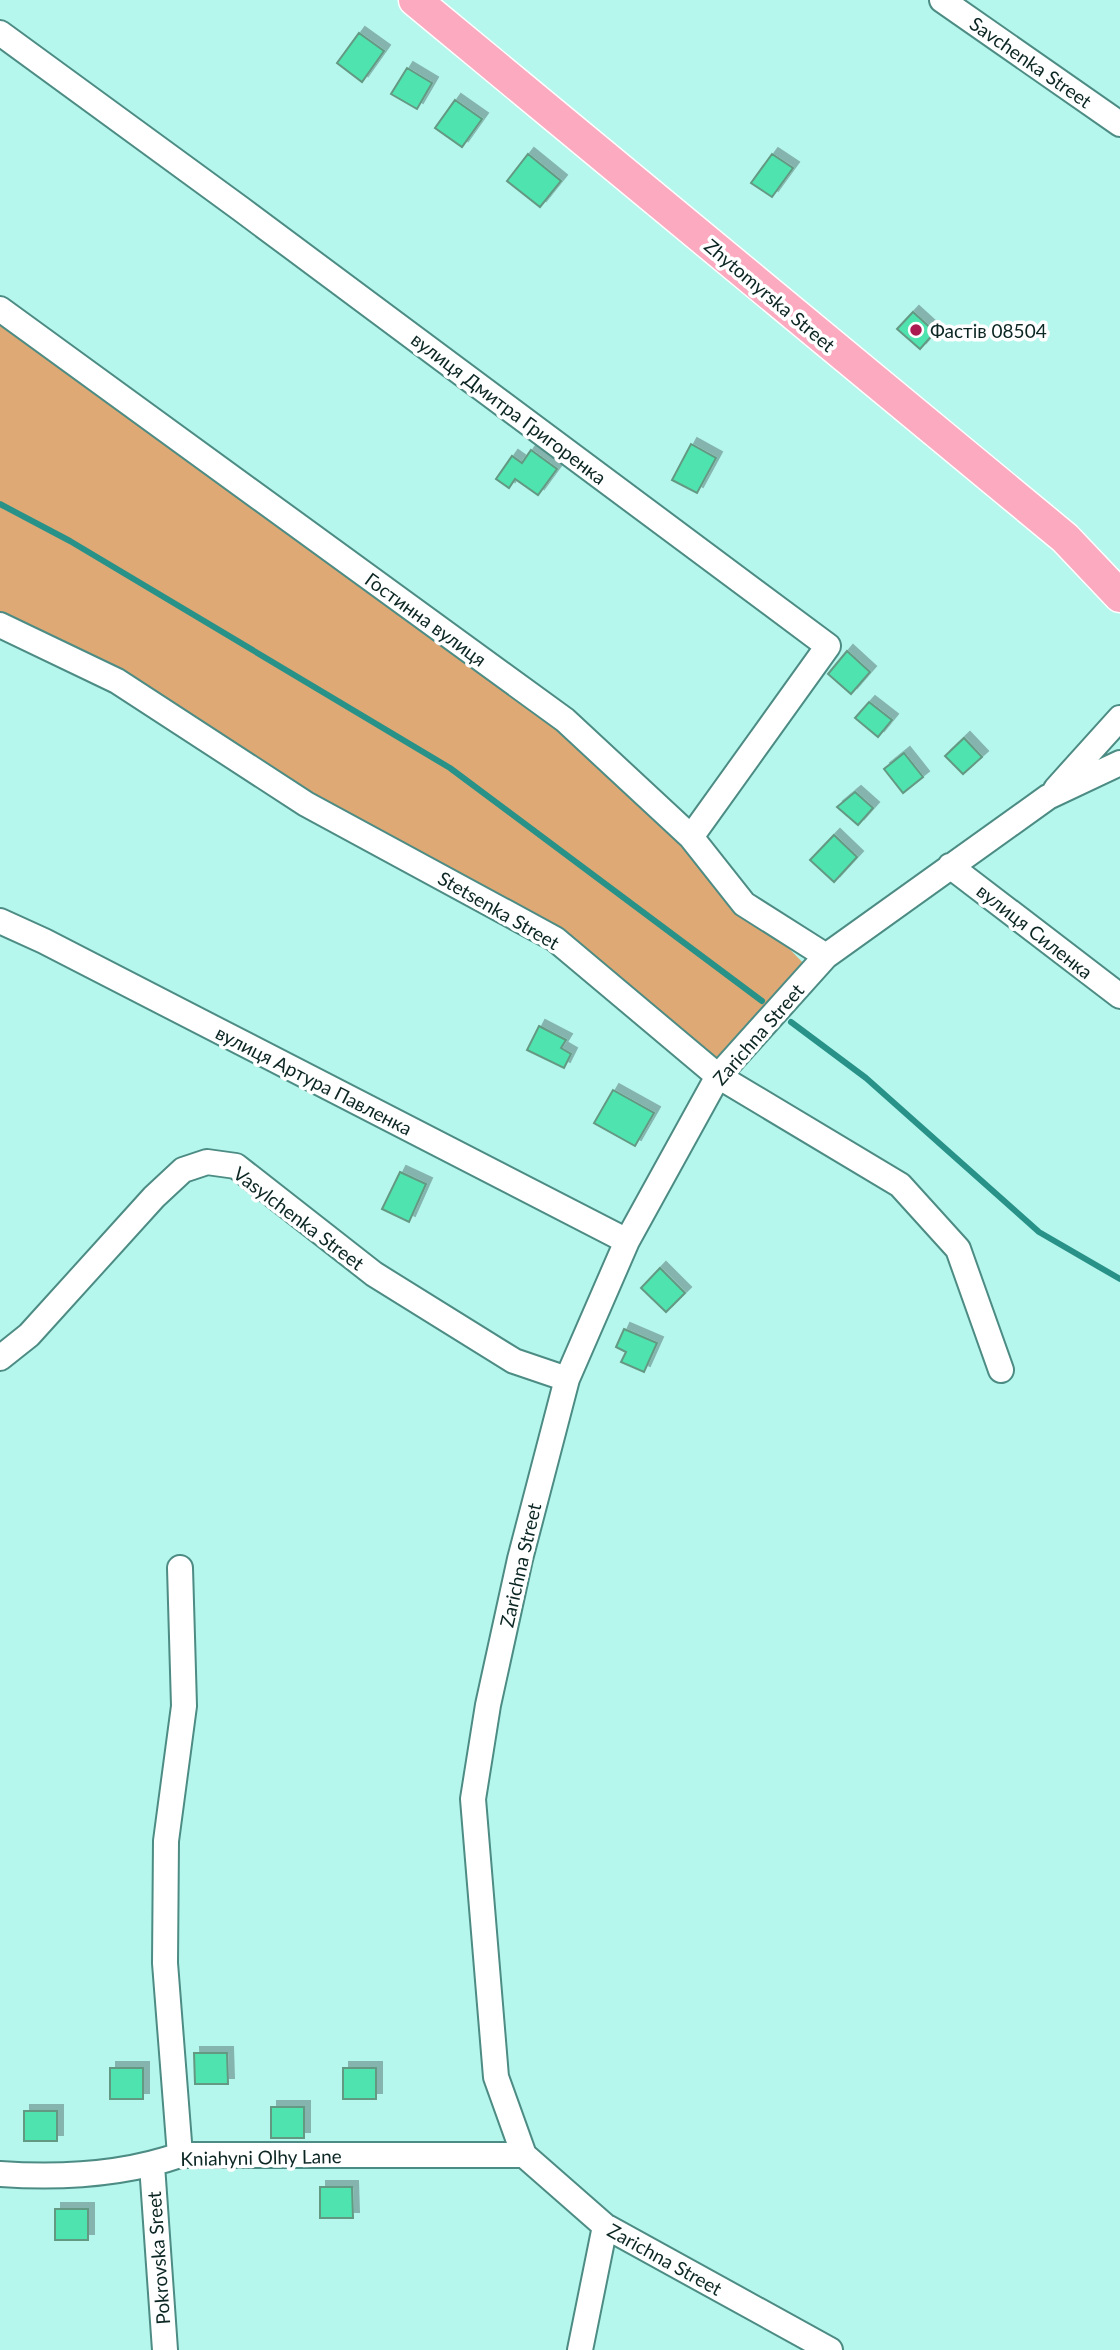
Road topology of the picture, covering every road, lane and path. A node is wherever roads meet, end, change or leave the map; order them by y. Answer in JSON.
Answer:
{"nodes":[{"id":1,"x":415,"y":0,"type":"edge"},
{"id":2,"x":942,"y":0,"type":"edge"},
{"id":3,"x":0,"y":33,"type":"edge"},
{"id":4,"x":1120,"y":124,"type":"edge"},
{"id":5,"x":0,"y":309,"type":"edge"},
{"id":6,"x":1120,"y":596,"type":"edge"},
{"id":7,"x":0,"y":625,"type":"edge"},
{"id":8,"x":1120,"y":718,"type":"edge"},
{"id":9,"x":1120,"y":763,"type":"edge"},
{"id":10,"x":1048,"y":797,"type":"junction"},
{"id":11,"x":691,"y":837,"type":"junction"},
{"id":12,"x":950,"y":866,"type":"junction"},
{"id":13,"x":0,"y":921,"type":"edge"},
{"id":14,"x":826,"y":956,"type":"junction"},
{"id":15,"x":1120,"y":996,"type":"edge"},
{"id":16,"x":718,"y":1076,"type":"junction"},
{"id":17,"x":627,"y":1241,"type":"junction"},
{"id":18,"x":0,"y":1359,"type":"edge"},
{"id":19,"x":1001,"y":1370,"type":"dead end"},
{"id":20,"x":567,"y":1379,"type":"junction"},
{"id":21,"x":180,"y":1568,"type":"dead end"},
{"id":22,"x":180,"y":2155,"type":"junction"},
{"id":23,"x":524,"y":2155,"type":"junction"},
{"id":24,"x":152,"y":2165,"type":"junction"},
{"id":25,"x":0,"y":2174,"type":"edge"},
{"id":26,"x":605,"y":2226,"type":"junction"},
{"id":27,"x":165,"y":2350,"type":"edge"},
{"id":28,"x":580,"y":2350,"type":"edge"},
{"id":29,"x":830,"y":2350,"type":"edge"}],
"edges":[{"from":1,"to":6,"type":"main road","name":"Zhytomyrska Street"},
{"from":2,"to":4,"type":"street","name":"Savchenka Street"},
{"from":3,"to":11,"type":"street","name":"вулиця Дмитра Григоренка"},
{"from":5,"to":11,"type":"street","name":"Гостинна вулиця"},
{"from":7,"to":16,"type":"street","name":"Stetsenka Street"},
{"from":8,"to":10,"type":"street","name":"Zarichna Street"},
{"from":9,"to":10,"type":"street","name":"Zarichna Street"},
{"from":10,"to":12,"type":"street","name":"Zarichna Street"},
{"from":11,"to":14,"type":"street","name":"Гостинна вулиця"},
{"from":12,"to":14,"type":"street","name":"Zarichna Street"},
{"from":12,"to":15,"type":"street","name":"вулиця Силенка"},
{"from":13,"to":17,"type":"street","name":"вулиця Артура Павленка"},
{"from":14,"to":16,"type":"street","name":"Zarichna Street"},
{"from":16,"to":17,"type":"street","name":"Zarichna Street"},
{"from":16,"to":19,"type":"street","name":"Stetsenka Street"},
{"from":17,"to":20,"type":"street","name":"Zarichna Street"},
{"from":18,"to":20,"type":"street","name":"Vasylchenka Street"},
{"from":20,"to":23,"type":"street","name":"Zarichna Street"},
{"from":21,"to":22,"type":"street"},
{"from":22,"to":23,"type":"street","name":"Kniahyni Olhy Lane"},
{"from":22,"to":24,"type":"street","name":"Kniahyni Olhy Lane"},
{"from":23,"to":26,"type":"street","name":"Zarichna Street"},
{"from":24,"to":25,"type":"street","name":"Kniahyni Olhy Lane"},
{"from":24,"to":27,"type":"street","name":"Pokrovska Sreet"},
{"from":26,"to":28,"type":"street"},
{"from":26,"to":29,"type":"street","name":"Zarichna Street"}]}
